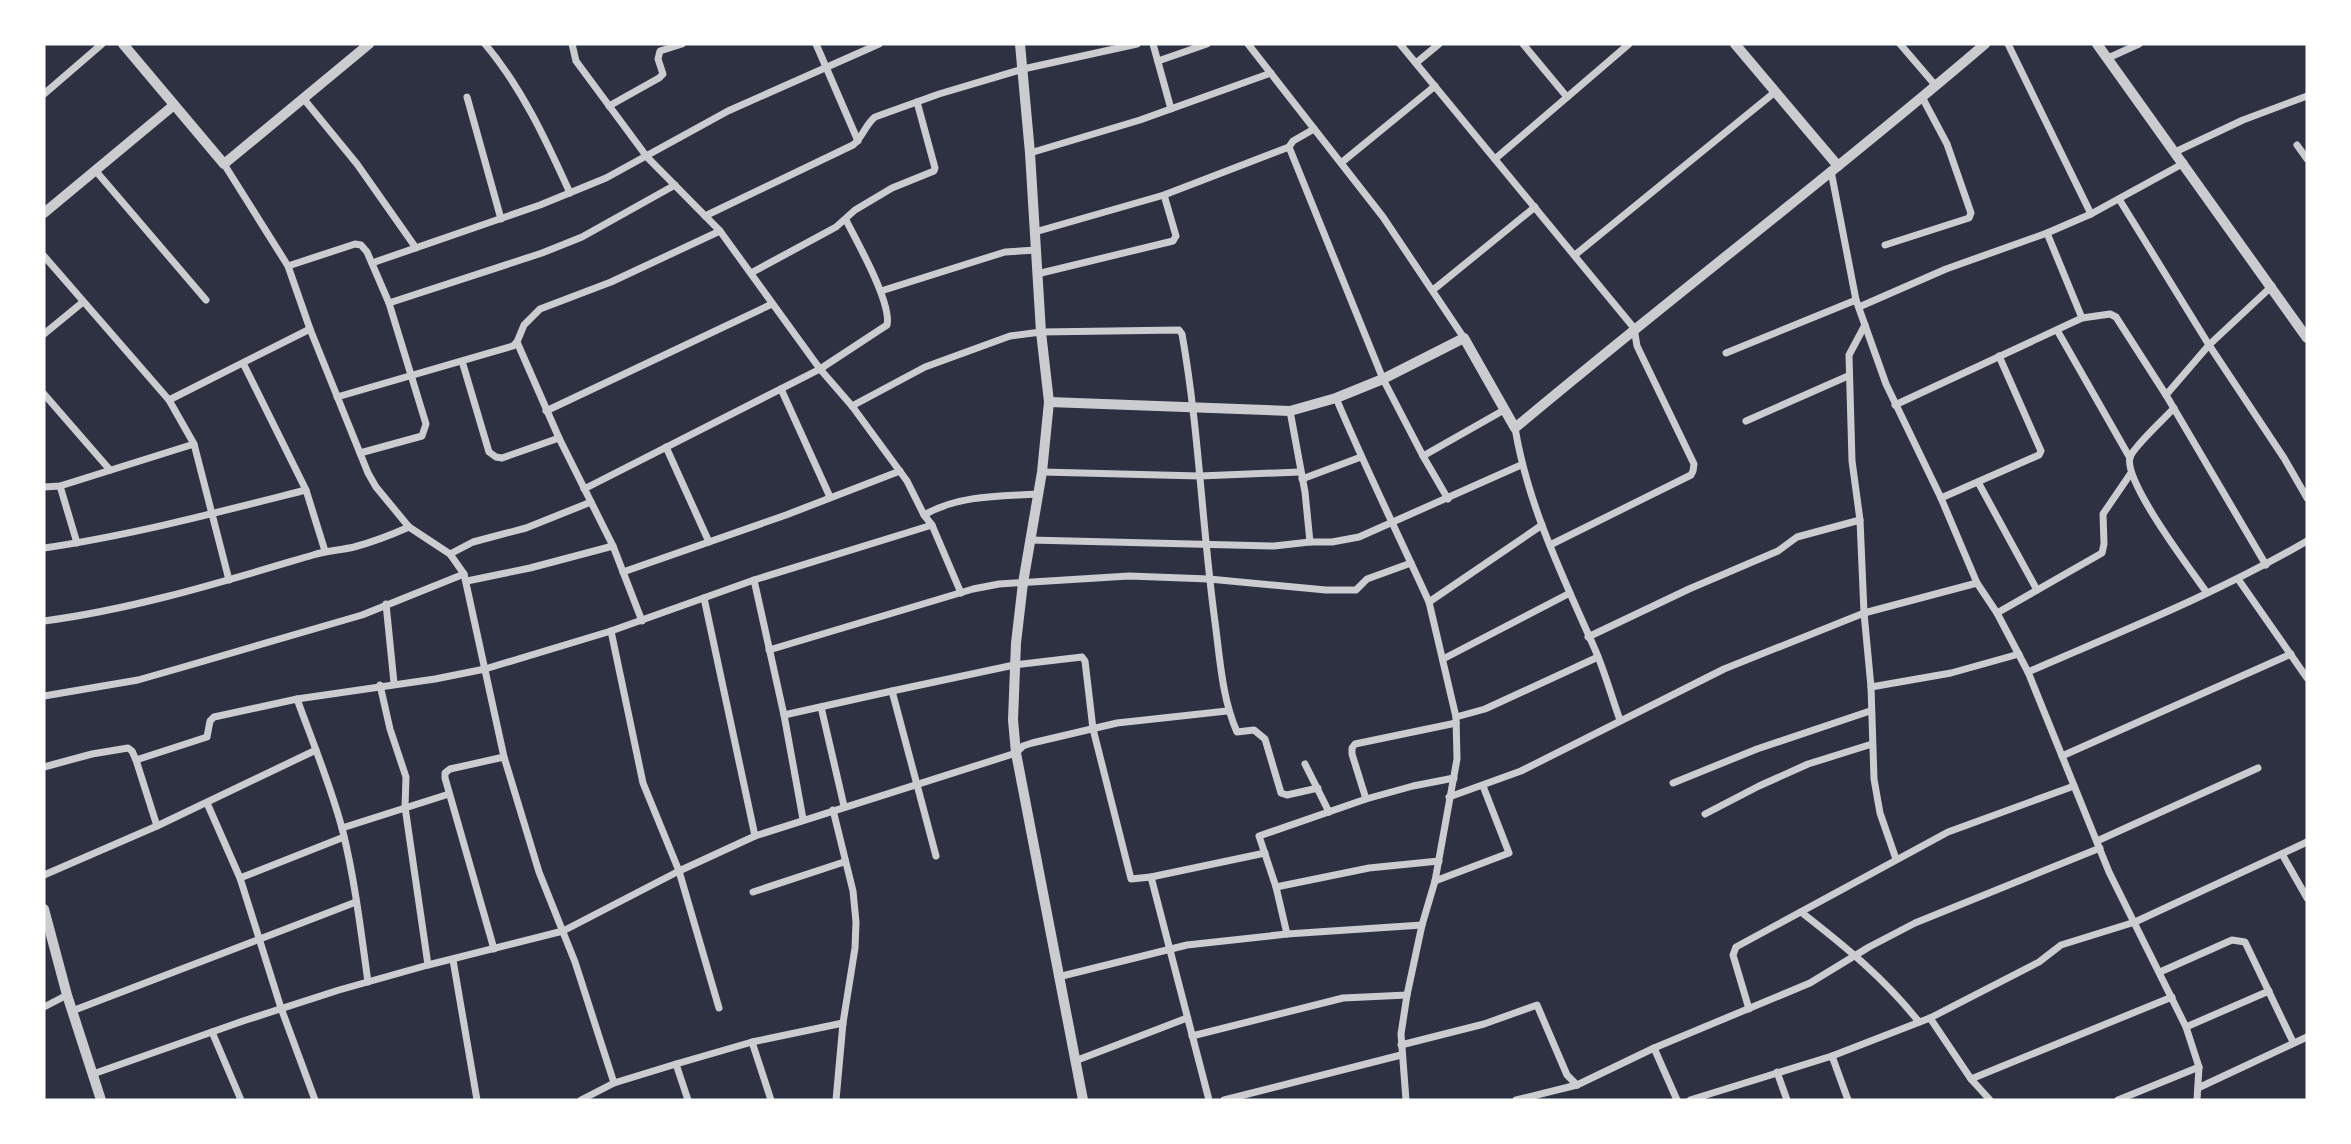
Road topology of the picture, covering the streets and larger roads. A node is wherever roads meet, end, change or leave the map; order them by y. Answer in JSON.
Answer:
{"nodes":[{"id":1,"x":102,"y":44,"type":"edge"},
{"id":2,"x":123,"y":44,"type":"edge"},
{"id":3,"x":369,"y":44,"type":"edge"},
{"id":4,"x":485,"y":44,"type":"edge"},
{"id":5,"x":572,"y":44,"type":"edge"},
{"id":6,"x":682,"y":44,"type":"edge"},
{"id":7,"x":816,"y":44,"type":"edge"},
{"id":8,"x":879,"y":44,"type":"edge"},
{"id":9,"x":1020,"y":44,"type":"edge"},
{"id":10,"x":1137,"y":44,"type":"edge"},
{"id":11,"x":1153,"y":44,"type":"edge"},
{"id":12,"x":1207,"y":44,"type":"edge"},
{"id":13,"x":1248,"y":44,"type":"edge"},
{"id":14,"x":1400,"y":44,"type":"edge"},
{"id":15,"x":1439,"y":44,"type":"edge"},
{"id":16,"x":1523,"y":44,"type":"edge"},
{"id":17,"x":1629,"y":44,"type":"edge"},
{"id":18,"x":1735,"y":44,"type":"edge"},
{"id":19,"x":1900,"y":44,"type":"edge"},
{"id":20,"x":1985,"y":44,"type":"edge"},
{"id":21,"x":2008,"y":44,"type":"edge"},
{"id":22,"x":2097,"y":44,"type":"edge"},
{"id":23,"x":2139,"y":44,"type":"edge"},
{"id":24,"x":2108,"y":58,"type":"junction"},
{"id":25,"x":1158,"y":61,"type":"junction"},
{"id":26,"x":1416,"y":64,"type":"junction"},
{"id":27,"x":825,"y":66,"type":"junction"},
{"id":28,"x":1023,"y":69,"type":"junction"},
{"id":29,"x":1271,"y":73,"type":"junction"},
{"id":30,"x":1435,"y":86,"type":"junction"},
{"id":31,"x":1936,"y":86,"type":"junction"},
{"id":32,"x":1775,"y":92,"type":"junction"},
{"id":33,"x":44,"y":94,"type":"edge"},
{"id":34,"x":2307,"y":96,"type":"edge"},
{"id":35,"x":467,"y":97,"type":"dead end"},
{"id":36,"x":1567,"y":97,"type":"junction"},
{"id":37,"x":1922,"y":97,"type":"junction"},
{"id":38,"x":303,"y":98,"type":"junction"},
{"id":39,"x":917,"y":102,"type":"junction"},
{"id":40,"x":174,"y":105,"type":"junction"},
{"id":41,"x":610,"y":106,"type":"junction"},
{"id":42,"x":1171,"y":109,"type":"junction"},
{"id":43,"x":1314,"y":129,"type":"junction"},
{"id":44,"x":858,"y":141,"type":"junction"},
{"id":45,"x":2297,"y":145,"type":"dead end"},
{"id":46,"x":1289,"y":147,"type":"junction"},
{"id":47,"x":2175,"y":152,"type":"junction"},
{"id":48,"x":1030,"y":153,"type":"junction"},
{"id":49,"x":647,"y":156,"type":"junction"},
{"id":50,"x":1495,"y":159,"type":"junction"},
{"id":51,"x":2307,"y":159,"type":"edge"},
{"id":52,"x":1341,"y":163,"type":"junction"},
{"id":53,"x":2184,"y":163,"type":"junction"},
{"id":54,"x":224,"y":164,"type":"junction"},
{"id":55,"x":1834,"y":169,"type":"junction"},
{"id":56,"x":95,"y":170,"type":"junction"},
{"id":57,"x":676,"y":186,"type":"junction"},
{"id":58,"x":569,"y":193,"type":"junction"},
{"id":59,"x":1164,"y":195,"type":"junction"},
{"id":60,"x":2119,"y":199,"type":"junction"},
{"id":61,"x":1535,"y":207,"type":"junction"},
{"id":62,"x":44,"y":213,"type":"edge"},
{"id":63,"x":2091,"y":214,"type":"junction"},
{"id":64,"x":705,"y":216,"type":"junction"},
{"id":65,"x":501,"y":219,"type":"junction"},
{"id":66,"x":846,"y":220,"type":"junction"},
{"id":67,"x":720,"y":231,"type":"junction"},
{"id":68,"x":1035,"y":232,"type":"junction"},
{"id":69,"x":2047,"y":233,"type":"junction"},
{"id":70,"x":1885,"y":245,"type":"dead end"},
{"id":71,"x":416,"y":248,"type":"junction"},
{"id":72,"x":1036,"y":250,"type":"junction"},
{"id":73,"x":1575,"y":255,"type":"junction"},
{"id":74,"x":44,"y":256,"type":"edge"},
{"id":75,"x":372,"y":262,"type":"junction"},
{"id":76,"x":288,"y":266,"type":"junction"},
{"id":77,"x":751,"y":272,"type":"junction"},
{"id":78,"x":1037,"y":274,"type":"junction"},
{"id":79,"x":2272,"y":286,"type":"junction"},
{"id":80,"x":1433,"y":290,"type":"junction"},
{"id":81,"x":881,"y":291,"type":"junction"},
{"id":82,"x":206,"y":300,"type":"dead end"},
{"id":83,"x":83,"y":302,"type":"junction"},
{"id":84,"x":389,"y":303,"type":"junction"},
{"id":85,"x":772,"y":304,"type":"junction"},
{"id":86,"x":1857,"y":304,"type":"junction"},
{"id":87,"x":2082,"y":318,"type":"junction"},
{"id":88,"x":1865,"y":325,"type":"junction"},
{"id":89,"x":1634,"y":328,"type":"junction"},
{"id":90,"x":310,"y":329,"type":"junction"},
{"id":91,"x":2057,"y":330,"type":"junction"},
{"id":92,"x":1041,"y":332,"type":"junction"},
{"id":93,"x":44,"y":334,"type":"edge"},
{"id":94,"x":1464,"y":338,"type":"junction"},
{"id":95,"x":2307,"y":338,"type":"edge"},
{"id":96,"x":517,"y":342,"type":"junction"},
{"id":97,"x":2209,"y":345,"type":"junction"},
{"id":98,"x":1726,"y":353,"type":"dead end"},
{"id":99,"x":1999,"y":356,"type":"junction"},
{"id":100,"x":462,"y":361,"type":"junction"},
{"id":101,"x":243,"y":363,"type":"junction"},
{"id":102,"x":820,"y":369,"type":"junction"},
{"id":103,"x":411,"y":376,"type":"junction"},
{"id":104,"x":1848,"y":376,"type":"junction"},
{"id":105,"x":1383,"y":379,"type":"junction"},
{"id":106,"x":780,"y":389,"type":"junction"},
{"id":107,"x":44,"y":394,"type":"edge"},
{"id":108,"x":2166,"y":395,"type":"junction"},
{"id":109,"x":337,"y":397,"type":"junction"},
{"id":110,"x":1336,"y":398,"type":"junction"},
{"id":111,"x":169,"y":400,"type":"junction"},
{"id":112,"x":1049,"y":402,"type":"junction"},
{"id":113,"x":1895,"y":405,"type":"junction"},
{"id":114,"x":852,"y":406,"type":"junction"},
{"id":115,"x":1193,"y":406,"type":"junction"},
{"id":116,"x":2174,"y":408,"type":"junction"},
{"id":117,"x":546,"y":411,"type":"junction"},
{"id":118,"x":1290,"y":411,"type":"junction"},
{"id":119,"x":1504,"y":411,"type":"junction"},
{"id":120,"x":1746,"y":421,"type":"dead end"},
{"id":121,"x":1515,"y":428,"type":"junction"},
{"id":122,"x":558,"y":438,"type":"junction"},
{"id":123,"x":194,"y":444,"type":"junction"},
{"id":124,"x":666,"y":447,"type":"junction"},
{"id":125,"x":360,"y":453,"type":"junction"},
{"id":126,"x":1423,"y":456,"type":"junction"},
{"id":127,"x":1361,"y":457,"type":"junction"},
{"id":128,"x":2130,"y":458,"type":"junction"},
{"id":129,"x":1521,"y":465,"type":"junction"},
{"id":130,"x":110,"y":470,"type":"junction"},
{"id":131,"x":900,"y":471,"type":"junction"},
{"id":132,"x":1042,"y":472,"type":"junction"},
{"id":133,"x":2131,"y":473,"type":"junction"},
{"id":134,"x":1301,"y":475,"type":"junction"},
{"id":135,"x":1200,"y":476,"type":"junction"},
{"id":136,"x":1978,"y":482,"type":"junction"},
{"id":137,"x":60,"y":486,"type":"junction"},
{"id":138,"x":44,"y":487,"type":"edge"},
{"id":139,"x":584,"y":489,"type":"junction"},
{"id":140,"x":306,"y":490,"type":"junction"},
{"id":141,"x":1038,"y":494,"type":"junction"},
{"id":142,"x":830,"y":497,"type":"junction"},
{"id":143,"x":1941,"y":498,"type":"junction"},
{"id":144,"x":2307,"y":498,"type":"edge"},
{"id":145,"x":1448,"y":499,"type":"junction"},
{"id":146,"x":591,"y":502,"type":"junction"},
{"id":147,"x":214,"y":513,"type":"junction"},
{"id":148,"x":924,"y":515,"type":"junction"},
{"id":149,"x":1860,"y":520,"type":"junction"},
{"id":150,"x":1393,"y":522,"type":"junction"},
{"id":151,"x":932,"y":525,"type":"junction"},
{"id":152,"x":1542,"y":525,"type":"junction"},
{"id":153,"x":410,"y":527,"type":"junction"},
{"id":154,"x":1030,"y":540,"type":"junction"},
{"id":155,"x":2307,"y":541,"type":"edge"},
{"id":156,"x":709,"y":542,"type":"junction"},
{"id":157,"x":1310,"y":542,"type":"junction"},
{"id":158,"x":77,"y":543,"type":"junction"},
{"id":159,"x":1206,"y":544,"type":"junction"},
{"id":160,"x":1550,"y":545,"type":"junction"},
{"id":161,"x":613,"y":546,"type":"junction"},
{"id":162,"x":44,"y":548,"type":"edge"},
{"id":163,"x":325,"y":551,"type":"junction"},
{"id":164,"x":450,"y":554,"type":"junction"},
{"id":165,"x":1411,"y":563,"type":"junction"},
{"id":166,"x":2266,"y":565,"type":"junction"},
{"id":167,"x":623,"y":572,"type":"junction"},
{"id":168,"x":465,"y":577,"type":"junction"},
{"id":169,"x":1209,"y":579,"type":"junction"},
{"id":170,"x":2238,"y":579,"type":"junction"},
{"id":171,"x":229,"y":580,"type":"junction"},
{"id":172,"x":754,"y":580,"type":"junction"},
{"id":173,"x":1023,"y":583,"type":"junction"},
{"id":174,"x":1977,"y":583,"type":"junction"},
{"id":175,"x":2037,"y":590,"type":"junction"},
{"id":176,"x":961,"y":593,"type":"junction"},
{"id":177,"x":1570,"y":593,"type":"junction"},
{"id":178,"x":2207,"y":593,"type":"junction"},
{"id":179,"x":704,"y":598,"type":"junction"},
{"id":180,"x":1429,"y":603,"type":"junction"},
{"id":181,"x":386,"y":604,"type":"junction"},
{"id":182,"x":1864,"y":613,"type":"junction"},
{"id":183,"x":1997,"y":613,"type":"junction"},
{"id":184,"x":44,"y":621,"type":"edge"},
{"id":185,"x":642,"y":621,"type":"junction"},
{"id":186,"x":611,"y":631,"type":"junction"},
{"id":187,"x":1588,"y":637,"type":"junction"},
{"id":188,"x":769,"y":650,"type":"junction"},
{"id":189,"x":2018,"y":654,"type":"junction"},
{"id":190,"x":2291,"y":654,"type":"junction"},
{"id":191,"x":1598,"y":657,"type":"junction"},
{"id":192,"x":1443,"y":659,"type":"junction"},
{"id":193,"x":1014,"y":665,"type":"junction"},
{"id":194,"x":485,"y":668,"type":"junction"},
{"id":195,"x":2028,"y":672,"type":"junction"},
{"id":196,"x":2307,"y":678,"type":"edge"},
{"id":197,"x":394,"y":683,"type":"junction"},
{"id":198,"x":380,"y":685,"type":"junction"},
{"id":199,"x":1871,"y":687,"type":"junction"},
{"id":200,"x":892,"y":691,"type":"junction"},
{"id":201,"x":44,"y":696,"type":"edge"},
{"id":202,"x":297,"y":699,"type":"junction"},
{"id":203,"x":821,"y":707,"type":"junction"},
{"id":204,"x":1227,"y":711,"type":"junction"},
{"id":205,"x":1870,"y":711,"type":"junction"},
{"id":206,"x":784,"y":715,"type":"junction"},
{"id":207,"x":1456,"y":720,"type":"junction"},
{"id":208,"x":1620,"y":720,"type":"junction"},
{"id":209,"x":1093,"y":729,"type":"junction"},
{"id":210,"x":1872,"y":744,"type":"junction"},
{"id":211,"x":316,"y":750,"type":"junction"},
{"id":212,"x":1016,"y":753,"type":"junction"},
{"id":213,"x":2062,"y":756,"type":"junction"},
{"id":214,"x":504,"y":757,"type":"junction"},
{"id":215,"x":136,"y":760,"type":"junction"},
{"id":216,"x":1305,"y":764,"type":"dead end"},
{"id":217,"x":44,"y":767,"type":"edge"},
{"id":218,"x":2258,"y":768,"type":"dead end"},
{"id":219,"x":1454,"y":778,"type":"junction"},
{"id":220,"x":917,"y":783,"type":"junction"},
{"id":221,"x":1673,"y":783,"type":"dead end"},
{"id":222,"x":1483,"y":786,"type":"junction"},
{"id":223,"x":2074,"y":786,"type":"junction"},
{"id":224,"x":1318,"y":788,"type":"junction"},
{"id":225,"x":449,"y":794,"type":"junction"},
{"id":226,"x":1450,"y":797,"type":"junction"},
{"id":227,"x":1366,"y":799,"type":"junction"},
{"id":228,"x":207,"y":803,"type":"junction"},
{"id":229,"x":405,"y":807,"type":"junction"},
{"id":230,"x":844,"y":807,"type":"junction"},
{"id":231,"x":833,"y":810,"type":"junction"},
{"id":232,"x":1329,"y":812,"type":"junction"},
{"id":233,"x":1705,"y":814,"type":"dead end"},
{"id":234,"x":803,"y":819,"type":"junction"},
{"id":235,"x":157,"y":826,"type":"junction"},
{"id":236,"x":342,"y":828,"type":"junction"},
{"id":237,"x":755,"y":836,"type":"junction"},
{"id":238,"x":344,"y":837,"type":"junction"},
{"id":239,"x":2307,"y":842,"type":"edge"},
{"id":240,"x":2098,"y":844,"type":"junction"},
{"id":241,"x":1265,"y":853,"type":"junction"},
{"id":242,"x":2282,"y":854,"type":"junction"},
{"id":243,"x":936,"y":856,"type":"dead end"},
{"id":244,"x":1896,"y":859,"type":"junction"},
{"id":245,"x":1439,"y":861,"type":"junction"},
{"id":246,"x":844,"y":862,"type":"junction"},
{"id":247,"x":679,"y":872,"type":"junction"},
{"id":248,"x":44,"y":875,"type":"edge"},
{"id":249,"x":1151,"y":877,"type":"junction"},
{"id":250,"x":240,"y":878,"type":"junction"},
{"id":251,"x":1435,"y":881,"type":"junction"},
{"id":252,"x":1276,"y":887,"type":"junction"},
{"id":253,"x":753,"y":891,"type":"dead end"},
{"id":254,"x":2307,"y":898,"type":"edge"},
{"id":255,"x":356,"y":902,"type":"junction"},
{"id":256,"x":44,"y":912,"type":"edge"},
{"id":257,"x":1801,"y":912,"type":"junction"},
{"id":258,"x":2135,"y":922,"type":"junction"},
{"id":259,"x":1422,"y":925,"type":"junction"},
{"id":260,"x":563,"y":931,"type":"junction"},
{"id":261,"x":1287,"y":934,"type":"junction"},
{"id":262,"x":259,"y":937,"type":"junction"},
{"id":263,"x":494,"y":949,"type":"junction"},
{"id":264,"x":1168,"y":949,"type":"junction"},
{"id":265,"x":1856,"y":955,"type":"junction"},
{"id":266,"x":453,"y":960,"type":"junction"},
{"id":267,"x":428,"y":965,"type":"junction"},
{"id":268,"x":2160,"y":972,"type":"junction"},
{"id":269,"x":1058,"y":978,"type":"junction"},
{"id":270,"x":368,"y":982,"type":"junction"},
{"id":271,"x":2269,"y":991,"type":"junction"},
{"id":272,"x":67,"y":995,"type":"junction"},
{"id":273,"x":1407,"y":995,"type":"junction"},
{"id":274,"x":2172,"y":997,"type":"junction"},
{"id":275,"x":44,"y":1007,"type":"edge"},
{"id":276,"x":282,"y":1009,"type":"junction"},
{"id":277,"x":719,"y":1009,"type":"dead end"},
{"id":278,"x":1749,"y":1009,"type":"junction"},
{"id":279,"x":72,"y":1011,"type":"junction"},
{"id":280,"x":1187,"y":1018,"type":"junction"},
{"id":281,"x":1930,"y":1018,"type":"junction"},
{"id":282,"x":1919,"y":1022,"type":"junction"},
{"id":283,"x":843,"y":1023,"type":"junction"},
{"id":284,"x":2186,"y":1027,"type":"junction"},
{"id":285,"x":212,"y":1032,"type":"junction"},
{"id":286,"x":1192,"y":1036,"type":"junction"},
{"id":287,"x":2307,"y":1037,"type":"edge"},
{"id":288,"x":752,"y":1042,"type":"junction"},
{"id":289,"x":2293,"y":1042,"type":"junction"},
{"id":290,"x":1401,"y":1045,"type":"junction"},
{"id":291,"x":1654,"y":1048,"type":"junction"},
{"id":292,"x":1401,"y":1055,"type":"junction"},
{"id":293,"x":1832,"y":1056,"type":"junction"},
{"id":294,"x":1075,"y":1061,"type":"junction"},
{"id":295,"x":676,"y":1064,"type":"junction"},
{"id":296,"x":2199,"y":1067,"type":"junction"},
{"id":297,"x":1777,"y":1072,"type":"junction"},
{"id":298,"x":93,"y":1074,"type":"junction"},
{"id":299,"x":1971,"y":1079,"type":"junction"},
{"id":300,"x":614,"y":1083,"type":"junction"},
{"id":301,"x":1577,"y":1085,"type":"junction"},
{"id":302,"x":2198,"y":1088,"type":"junction"},
{"id":303,"x":593,"y":1098,"type":"edge"},
{"id":304,"x":101,"y":1100,"type":"edge"},
{"id":305,"x":241,"y":1100,"type":"edge"},
{"id":306,"x":315,"y":1100,"type":"edge"},
{"id":307,"x":477,"y":1100,"type":"edge"},
{"id":308,"x":581,"y":1100,"type":"edge"},
{"id":309,"x":688,"y":1100,"type":"edge"},
{"id":310,"x":771,"y":1100,"type":"edge"},
{"id":311,"x":836,"y":1100,"type":"edge"},
{"id":312,"x":1083,"y":1100,"type":"edge"},
{"id":313,"x":1209,"y":1100,"type":"edge"},
{"id":314,"x":1224,"y":1100,"type":"edge"},
{"id":315,"x":1406,"y":1100,"type":"edge"},
{"id":316,"x":1516,"y":1100,"type":"edge"},
{"id":317,"x":1677,"y":1100,"type":"edge"},
{"id":318,"x":1690,"y":1100,"type":"edge"},
{"id":319,"x":1787,"y":1100,"type":"edge"},
{"id":320,"x":1848,"y":1100,"type":"edge"},
{"id":321,"x":1990,"y":1100,"type":"edge"},
{"id":322,"x":2118,"y":1100,"type":"edge"},
{"id":323,"x":2197,"y":1100,"type":"edge"}],
"edges":[{"from":1,"to":33,"type":"street"},
{"from":2,"to":40,"type":"street"},
{"from":3,"to":38,"type":"street"},
{"from":4,"to":58,"type":"street"},
{"from":5,"to":41,"type":"street"},
{"from":6,"to":41,"type":"street"},
{"from":7,"to":27,"type":"street"},
{"from":8,"to":27,"type":"street"},
{"from":9,"to":28,"type":"street"},
{"from":10,"to":28,"type":"street"},
{"from":11,"to":25,"type":"street"},
{"from":12,"to":25,"type":"street"},
{"from":13,"to":29,"type":"street"},
{"from":14,"to":26,"type":"street"},
{"from":15,"to":26,"type":"street"},
{"from":16,"to":36,"type":"street"},
{"from":17,"to":36,"type":"street"},
{"from":18,"to":32,"type":"street"},
{"from":19,"to":31,"type":"street"},
{"from":20,"to":31,"type":"street"},
{"from":21,"to":63,"type":"street"},
{"from":22,"to":24,"type":"street"},
{"from":23,"to":24,"type":"street"},
{"from":24,"to":47,"type":"street"},
{"from":25,"to":42,"type":"street"},
{"from":26,"to":30,"type":"street"},
{"from":27,"to":44,"type":"street"},
{"from":27,"to":49,"type":"street"},
{"from":28,"to":39,"type":"street"},
{"from":28,"to":48,"type":"street"},
{"from":29,"to":42,"type":"street"},
{"from":29,"to":43,"type":"street"},
{"from":30,"to":50,"type":"street"},
{"from":30,"to":52,"type":"street"},
{"from":31,"to":37,"type":"street"},
{"from":32,"to":55,"type":"street"},
{"from":32,"to":73,"type":"street"},
{"from":34,"to":47,"type":"street"},
{"from":35,"to":65,"type":"street"},
{"from":36,"to":50,"type":"street"},
{"from":37,"to":55,"type":"street"},
{"from":37,"to":70,"type":"street"},
{"from":38,"to":54,"type":"street"},
{"from":38,"to":71,"type":"street"},
{"from":39,"to":44,"type":"street"},
{"from":39,"to":66,"type":"street"},
{"from":40,"to":54,"type":"street"},
{"from":40,"to":56,"type":"street"},
{"from":41,"to":49,"type":"street"},
{"from":42,"to":48,"type":"street"},
{"from":43,"to":46,"type":"street"},
{"from":43,"to":52,"type":"street"},
{"from":44,"to":64,"type":"street"},
{"from":45,"to":51,"type":"street"},
{"from":46,"to":59,"type":"street"},
{"from":46,"to":105,"type":"street"},
{"from":47,"to":53,"type":"street"},
{"from":48,"to":68,"type":"street"},
{"from":49,"to":57,"type":"street"},
{"from":49,"to":58,"type":"street"},
{"from":50,"to":61,"type":"street"},
{"from":52,"to":80,"type":"street"},
{"from":53,"to":60,"type":"street"},
{"from":53,"to":79,"type":"street"},
{"from":54,"to":76,"type":"street"},
{"from":55,"to":86,"type":"street"},
{"from":55,"to":89,"type":"street"},
{"from":56,"to":62,"type":"street"},
{"from":56,"to":82,"type":"street"},
{"from":57,"to":64,"type":"street"},
{"from":57,"to":84,"type":"street"},
{"from":58,"to":65,"type":"street"},
{"from":59,"to":68,"type":"street"},
{"from":59,"to":78,"type":"street"},
{"from":60,"to":63,"type":"street"},
{"from":60,"to":97,"type":"street"},
{"from":61,"to":73,"type":"street"},
{"from":61,"to":80,"type":"street"},
{"from":63,"to":69,"type":"street"},
{"from":64,"to":67,"type":"street"},
{"from":65,"to":71,"type":"street"},
{"from":66,"to":77,"type":"street"},
{"from":66,"to":81,"type":"street"},
{"from":67,"to":77,"type":"street"},
{"from":67,"to":96,"type":"street"},
{"from":68,"to":72,"type":"street"},
{"from":69,"to":86,"type":"street"},
{"from":69,"to":87,"type":"street"},
{"from":71,"to":75,"type":"street"},
{"from":72,"to":78,"type":"street"},
{"from":72,"to":81,"type":"street"},
{"from":73,"to":89,"type":"street"},
{"from":74,"to":83,"type":"street"},
{"from":75,"to":76,"type":"street"},
{"from":75,"to":84,"type":"street"},
{"from":76,"to":90,"type":"street"},
{"from":77,"to":85,"type":"street"},
{"from":78,"to":92,"type":"street"},
{"from":79,"to":95,"type":"street"},
{"from":79,"to":97,"type":"street"},
{"from":80,"to":94,"type":"street"},
{"from":81,"to":102,"type":"street"},
{"from":83,"to":93,"type":"street"},
{"from":83,"to":111,"type":"street"},
{"from":84,"to":103,"type":"street"},
{"from":85,"to":102,"type":"street"},
{"from":85,"to":117,"type":"street"},
{"from":86,"to":88,"type":"street"},
{"from":86,"to":98,"type":"street"},
{"from":87,"to":91,"type":"street"},
{"from":87,"to":108,"type":"street"},
{"from":88,"to":104,"type":"street"},
{"from":88,"to":113,"type":"street"},
{"from":89,"to":121,"type":"street"},
{"from":89,"to":160,"type":"street"},
{"from":90,"to":101,"type":"street"},
{"from":90,"to":109,"type":"street"},
{"from":91,"to":99,"type":"street"},
{"from":91,"to":128,"type":"street"},
{"from":92,"to":112,"type":"street"},
{"from":92,"to":114,"type":"street"},
{"from":92,"to":115,"type":"street"},
{"from":94,"to":105,"type":"street"},
{"from":94,"to":119,"type":"street"},
{"from":96,"to":100,"type":"street"},
{"from":96,"to":117,"type":"street"},
{"from":97,"to":108,"type":"street"},
{"from":97,"to":144,"type":"street"},
{"from":99,"to":113,"type":"street"},
{"from":99,"to":136,"type":"street"},
{"from":100,"to":103,"type":"street"},
{"from":100,"to":122,"type":"street"},
{"from":101,"to":111,"type":"street"},
{"from":101,"to":140,"type":"street"},
{"from":102,"to":106,"type":"street"},
{"from":102,"to":114,"type":"street"},
{"from":103,"to":109,"type":"street"},
{"from":103,"to":125,"type":"street"},
{"from":104,"to":120,"type":"street"},
{"from":104,"to":149,"type":"street"},
{"from":105,"to":110,"type":"street"},
{"from":105,"to":126,"type":"street"},
{"from":106,"to":124,"type":"street"},
{"from":106,"to":142,"type":"street"},
{"from":107,"to":130,"type":"street"},
{"from":108,"to":116,"type":"street"},
{"from":109,"to":125,"type":"street"},
{"from":110,"to":118,"type":"street"},
{"from":110,"to":127,"type":"street"},
{"from":111,"to":123,"type":"street"},
{"from":112,"to":115,"type":"street"},
{"from":112,"to":132,"type":"street"},
{"from":113,"to":143,"type":"street"},
{"from":114,"to":131,"type":"street"},
{"from":115,"to":118,"type":"street"},
{"from":115,"to":135,"type":"street"},
{"from":116,"to":128,"type":"street"},
{"from":116,"to":166,"type":"street"},
{"from":117,"to":122,"type":"street"},
{"from":118,"to":134,"type":"street"},
{"from":119,"to":121,"type":"street"},
{"from":119,"to":126,"type":"street"},
{"from":121,"to":129,"type":"street"},
{"from":122,"to":139,"type":"street"},
{"from":123,"to":130,"type":"street"},
{"from":123,"to":147,"type":"street"},
{"from":124,"to":139,"type":"street"},
{"from":124,"to":156,"type":"street"},
{"from":125,"to":153,"type":"street"},
{"from":126,"to":145,"type":"street"},
{"from":127,"to":134,"type":"street"},
{"from":127,"to":150,"type":"street"},
{"from":128,"to":133,"type":"street"},
{"from":129,"to":145,"type":"street"},
{"from":129,"to":152,"type":"street"},
{"from":130,"to":137,"type":"street"},
{"from":131,"to":142,"type":"street"},
{"from":131,"to":148,"type":"street"},
{"from":132,"to":135,"type":"street"},
{"from":132,"to":141,"type":"street"},
{"from":133,"to":175,"type":"street"},
{"from":133,"to":178,"type":"street"},
{"from":134,"to":135,"type":"street"},
{"from":134,"to":157,"type":"street"},
{"from":135,"to":159,"type":"street"},
{"from":136,"to":143,"type":"street"},
{"from":136,"to":175,"type":"street"},
{"from":137,"to":138,"type":"street"},
{"from":137,"to":158,"type":"street"},
{"from":139,"to":146,"type":"street"},
{"from":140,"to":147,"type":"street"},
{"from":140,"to":163,"type":"street"},
{"from":141,"to":148,"type":"street"},
{"from":141,"to":154,"type":"street"},
{"from":142,"to":156,"type":"street"},
{"from":143,"to":174,"type":"street"},
{"from":145,"to":150,"type":"street"},
{"from":146,"to":161,"type":"street"},
{"from":146,"to":164,"type":"street"},
{"from":147,"to":158,"type":"street"},
{"from":147,"to":171,"type":"street"},
{"from":148,"to":151,"type":"street"},
{"from":149,"to":182,"type":"street"},
{"from":149,"to":187,"type":"street"},
{"from":150,"to":157,"type":"street"},
{"from":150,"to":165,"type":"street"},
{"from":151,"to":172,"type":"street"},
{"from":151,"to":176,"type":"street"},
{"from":152,"to":160,"type":"street"},
{"from":152,"to":180,"type":"street"},
{"from":153,"to":163,"type":"street"},
{"from":153,"to":164,"type":"street"},
{"from":154,"to":159,"type":"street"},
{"from":154,"to":173,"type":"street"},
{"from":155,"to":166,"type":"street"},
{"from":156,"to":167,"type":"street"},
{"from":157,"to":159,"type":"street"},
{"from":158,"to":162,"type":"street"},
{"from":159,"to":169,"type":"street"},
{"from":160,"to":177,"type":"street"},
{"from":161,"to":167,"type":"street"},
{"from":161,"to":168,"type":"street"},
{"from":163,"to":171,"type":"street"},
{"from":164,"to":168,"type":"street"},
{"from":165,"to":169,"type":"street"},
{"from":165,"to":180,"type":"street"},
{"from":166,"to":170,"type":"street"},
{"from":167,"to":185,"type":"street"},
{"from":168,"to":181,"type":"street"},
{"from":168,"to":194,"type":"street"},
{"from":169,"to":173,"type":"street"},
{"from":169,"to":204,"type":"street"},
{"from":170,"to":178,"type":"street"},
{"from":170,"to":190,"type":"street"},
{"from":171,"to":184,"type":"street"},
{"from":172,"to":179,"type":"street"},
{"from":172,"to":188,"type":"street"},
{"from":173,"to":176,"type":"street"},
{"from":173,"to":193,"type":"street"},
{"from":174,"to":182,"type":"street"},
{"from":174,"to":183,"type":"street"},
{"from":175,"to":183,"type":"street"},
{"from":176,"to":188,"type":"street"},
{"from":177,"to":187,"type":"street"},
{"from":177,"to":192,"type":"street"},
{"from":178,"to":195,"type":"street"},
{"from":179,"to":185,"type":"street"},
{"from":179,"to":237,"type":"street"},
{"from":180,"to":192,"type":"street"},
{"from":181,"to":197,"type":"street"},
{"from":181,"to":201,"type":"street"},
{"from":182,"to":199,"type":"street"},
{"from":182,"to":208,"type":"street"},
{"from":183,"to":189,"type":"street"},
{"from":185,"to":186,"type":"street"},
{"from":186,"to":194,"type":"street"},
{"from":186,"to":247,"type":"street"},
{"from":187,"to":191,"type":"street"},
{"from":188,"to":206,"type":"street"},
{"from":189,"to":195,"type":"street"},
{"from":189,"to":199,"type":"street"},
{"from":190,"to":196,"type":"street"},
{"from":190,"to":213,"type":"street"},
{"from":191,"to":207,"type":"street"},
{"from":191,"to":208,"type":"street"},
{"from":192,"to":207,"type":"street"},
{"from":193,"to":200,"type":"street"},
{"from":193,"to":209,"type":"street"},
{"from":193,"to":212,"type":"street"},
{"from":194,"to":197,"type":"street"},
{"from":194,"to":214,"type":"street"},
{"from":195,"to":213,"type":"street"},
{"from":197,"to":198,"type":"street"},
{"from":198,"to":202,"type":"street"},
{"from":198,"to":229,"type":"street"},
{"from":199,"to":205,"type":"street"},
{"from":200,"to":203,"type":"street"},
{"from":200,"to":220,"type":"street"},
{"from":202,"to":211,"type":"street"},
{"from":202,"to":215,"type":"street"},
{"from":203,"to":206,"type":"street"},
{"from":203,"to":230,"type":"street"},
{"from":204,"to":209,"type":"street"},
{"from":204,"to":224,"type":"street"},
{"from":205,"to":210,"type":"street"},
{"from":205,"to":221,"type":"street"},
{"from":206,"to":234,"type":"street"},
{"from":207,"to":219,"type":"street"},
{"from":207,"to":227,"type":"street"},
{"from":208,"to":222,"type":"street"},
{"from":209,"to":212,"type":"street"},
{"from":209,"to":249,"type":"street"},
{"from":210,"to":233,"type":"street"},
{"from":210,"to":244,"type":"street"},
{"from":211,"to":228,"type":"street"},
{"from":211,"to":236,"type":"street"},
{"from":212,"to":220,"type":"street"},
{"from":212,"to":269,"type":"street"},
{"from":213,"to":223,"type":"street"},
{"from":214,"to":225,"type":"street"},
{"from":214,"to":260,"type":"street"},
{"from":215,"to":217,"type":"street"},
{"from":215,"to":235,"type":"street"},
{"from":216,"to":224,"type":"street"},
{"from":218,"to":240,"type":"street"},
{"from":219,"to":226,"type":"street"},
{"from":219,"to":227,"type":"street"},
{"from":220,"to":230,"type":"street"},
{"from":220,"to":243,"type":"street"},
{"from":222,"to":226,"type":"street"},
{"from":222,"to":251,"type":"street"},
{"from":223,"to":240,"type":"street"},
{"from":223,"to":244,"type":"street"},
{"from":224,"to":232,"type":"street"},
{"from":225,"to":229,"type":"street"},
{"from":225,"to":263,"type":"street"},
{"from":226,"to":245,"type":"street"},
{"from":227,"to":232,"type":"street"},
{"from":228,"to":235,"type":"street"},
{"from":228,"to":250,"type":"street"},
{"from":229,"to":236,"type":"street"},
{"from":229,"to":267,"type":"street"},
{"from":230,"to":231,"type":"street"},
{"from":231,"to":234,"type":"street"},
{"from":231,"to":246,"type":"street"},
{"from":232,"to":241,"type":"street"},
{"from":234,"to":237,"type":"street"},
{"from":235,"to":248,"type":"street"},
{"from":236,"to":238,"type":"street"},
{"from":237,"to":247,"type":"street"},
{"from":238,"to":250,"type":"street"},
{"from":238,"to":255,"type":"street"},
{"from":239,"to":242,"type":"street"},
{"from":240,"to":258,"type":"street"},
{"from":240,"to":265,"type":"street"},
{"from":241,"to":249,"type":"street"},
{"from":241,"to":252,"type":"street"},
{"from":242,"to":254,"type":"street"},
{"from":242,"to":258,"type":"street"},
{"from":244,"to":257,"type":"street"},
{"from":245,"to":251,"type":"street"},
{"from":245,"to":252,"type":"street"},
{"from":246,"to":253,"type":"street"},
{"from":246,"to":283,"type":"street"},
{"from":247,"to":260,"type":"street"},
{"from":247,"to":277,"type":"street"},
{"from":249,"to":264,"type":"street"},
{"from":250,"to":262,"type":"street"},
{"from":251,"to":259,"type":"street"},
{"from":252,"to":261,"type":"street"},
{"from":255,"to":262,"type":"street"},
{"from":255,"to":270,"type":"street"},
{"from":256,"to":272,"type":"street"},
{"from":257,"to":265,"type":"street"},
{"from":257,"to":278,"type":"street"},
{"from":258,"to":268,"type":"street"},
{"from":258,"to":281,"type":"street"},
{"from":259,"to":261,"type":"street"},
{"from":259,"to":273,"type":"street"},
{"from":260,"to":263,"type":"street"},
{"from":260,"to":300,"type":"street"},
{"from":261,"to":264,"type":"street"},
{"from":262,"to":276,"type":"street"},
{"from":262,"to":279,"type":"street"},
{"from":263,"to":266,"type":"street"},
{"from":264,"to":269,"type":"street"},
{"from":264,"to":280,"type":"street"},
{"from":265,"to":278,"type":"street"},
{"from":265,"to":282,"type":"street"},
{"from":266,"to":267,"type":"street"},
{"from":266,"to":307,"type":"street"},
{"from":267,"to":270,"type":"street"},
{"from":268,"to":271,"type":"street"},
{"from":268,"to":274,"type":"street"},
{"from":269,"to":294,"type":"street"},
{"from":270,"to":276,"type":"street"},
{"from":271,"to":284,"type":"street"},
{"from":271,"to":289,"type":"street"},
{"from":272,"to":275,"type":"street"},
{"from":272,"to":279,"type":"street"},
{"from":273,"to":286,"type":"street"},
{"from":273,"to":290,"type":"street"},
{"from":274,"to":284,"type":"street"},
{"from":274,"to":299,"type":"street"},
{"from":276,"to":285,"type":"street"},
{"from":276,"to":306,"type":"street"},
{"from":278,"to":291,"type":"street"},
{"from":279,"to":298,"type":"street"},
{"from":280,"to":286,"type":"street"},
{"from":280,"to":294,"type":"street"},
{"from":281,"to":282,"type":"street"},
{"from":281,"to":299,"type":"street"},
{"from":282,"to":293,"type":"street"},
{"from":283,"to":288,"type":"street"},
{"from":283,"to":311,"type":"street"},
{"from":284,"to":296,"type":"street"},
{"from":285,"to":298,"type":"street"},
{"from":285,"to":305,"type":"street"},
{"from":286,"to":313,"type":"street"},
{"from":287,"to":289,"type":"street"},
{"from":288,"to":295,"type":"street"},
{"from":288,"to":310,"type":"street"},
{"from":289,"to":302,"type":"street"},
{"from":290,"to":292,"type":"street"},
{"from":290,"to":301,"type":"street"},
{"from":291,"to":301,"type":"street"},
{"from":291,"to":317,"type":"street"},
{"from":292,"to":314,"type":"street"},
{"from":292,"to":315,"type":"street"},
{"from":293,"to":297,"type":"street"},
{"from":293,"to":320,"type":"street"},
{"from":294,"to":312,"type":"street"},
{"from":295,"to":300,"type":"street"},
{"from":295,"to":309,"type":"street"},
{"from":296,"to":302,"type":"street"},
{"from":296,"to":322,"type":"street"},
{"from":297,"to":318,"type":"street"},
{"from":297,"to":319,"type":"street"},
{"from":298,"to":304,"type":"street"},
{"from":299,"to":321,"type":"street"},
{"from":300,"to":303,"type":"street"},
{"from":301,"to":316,"type":"street"},
{"from":302,"to":323,"type":"street"},
{"from":303,"to":308,"type":"street"}]}
